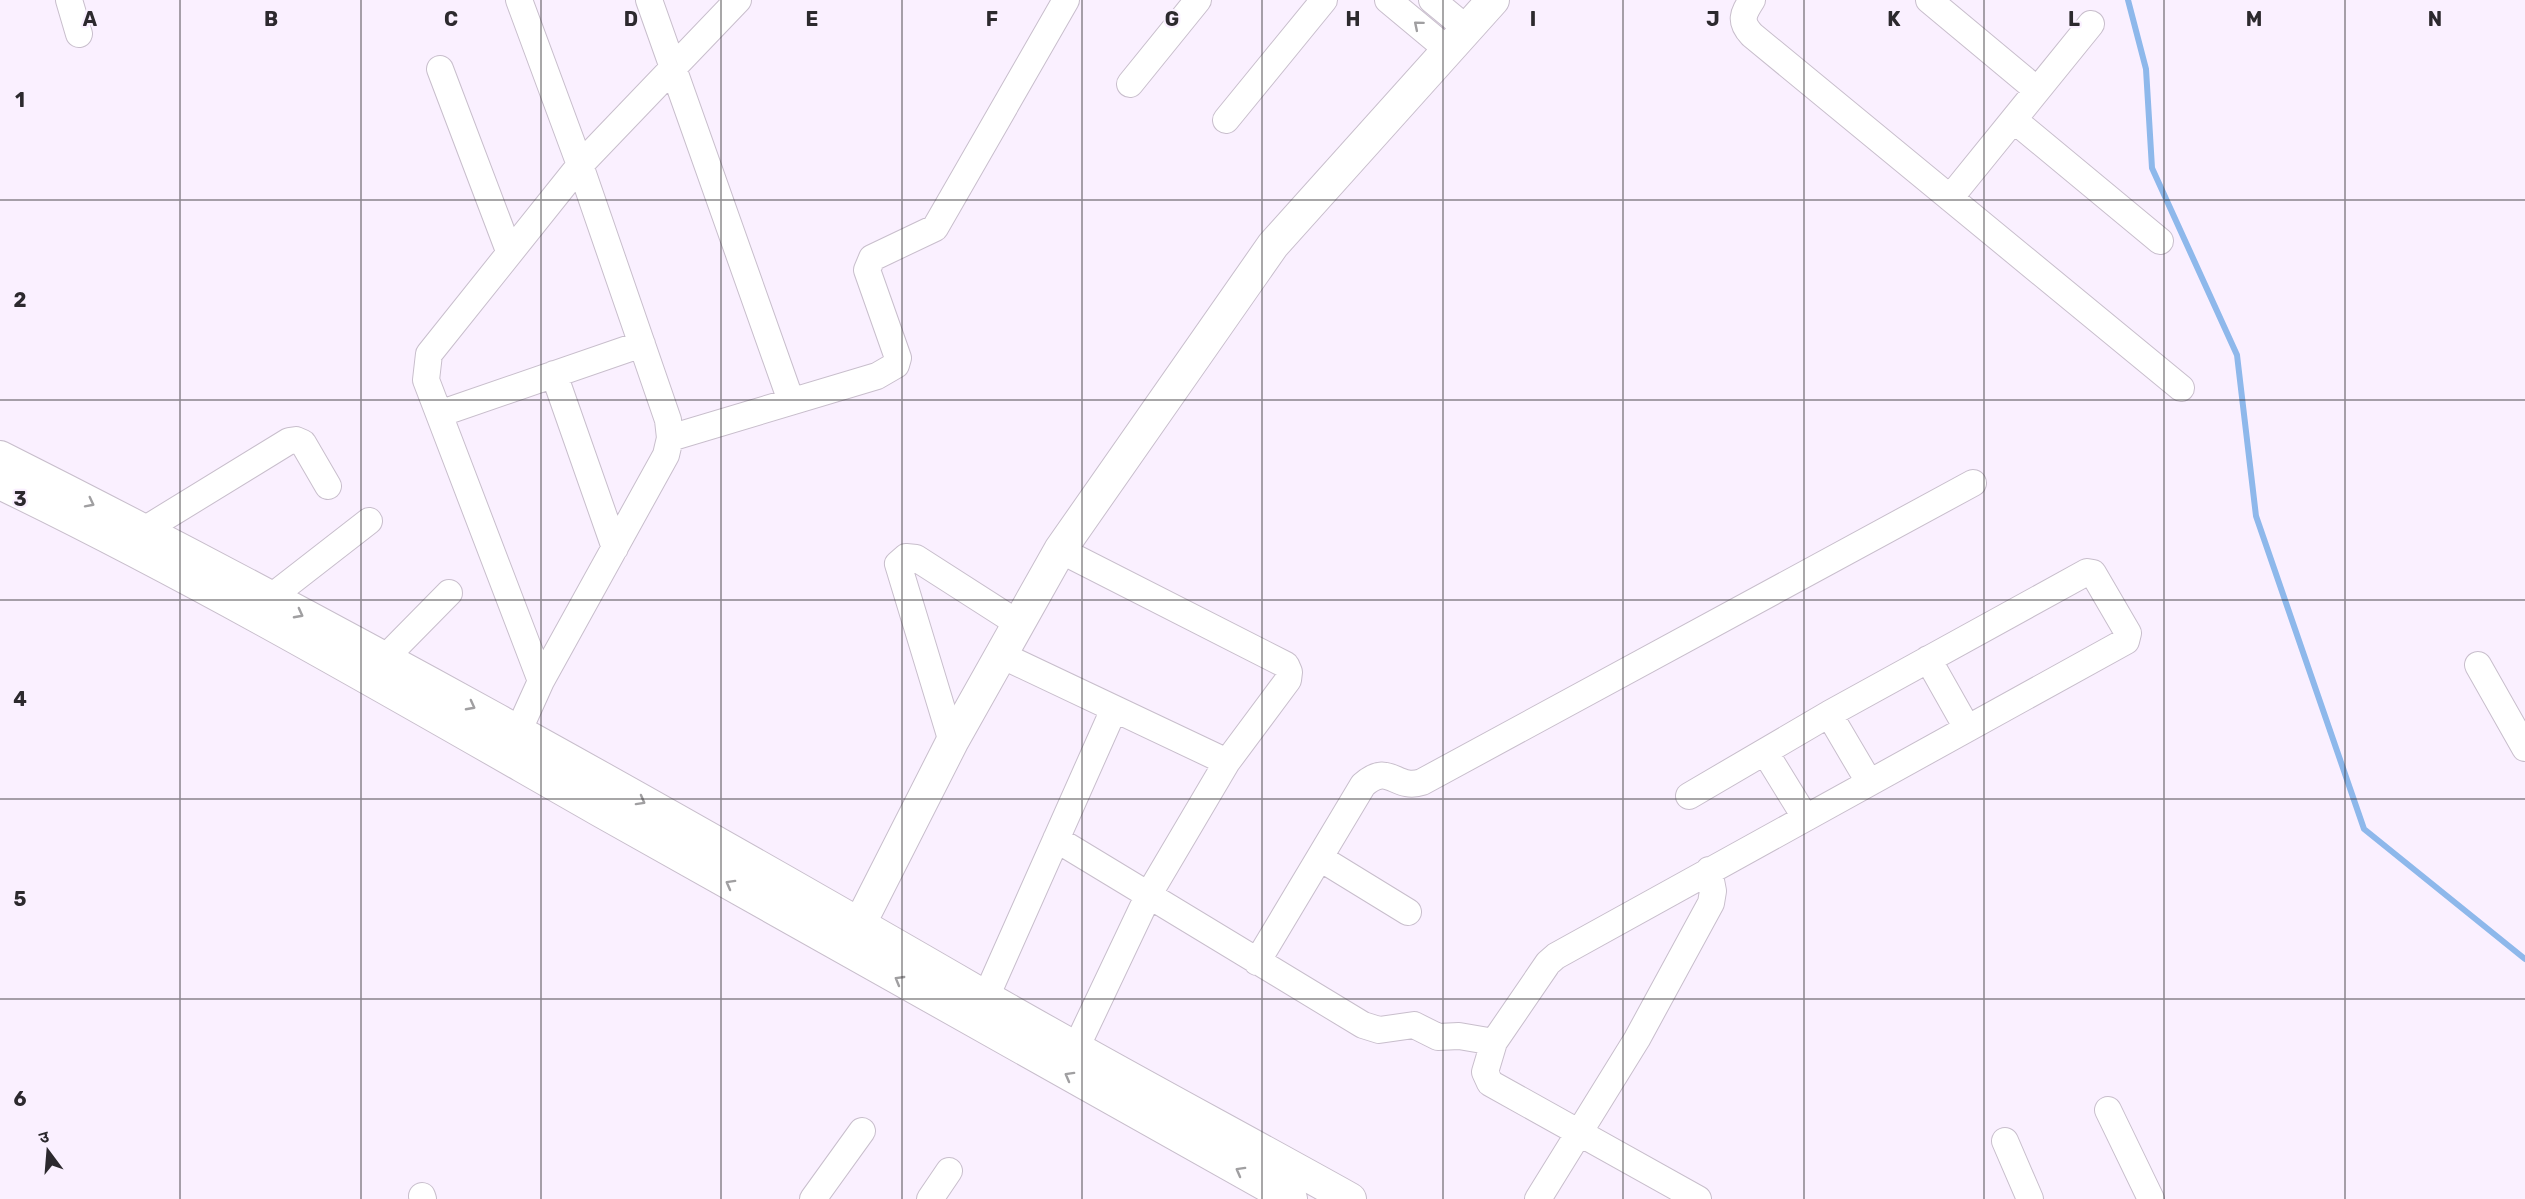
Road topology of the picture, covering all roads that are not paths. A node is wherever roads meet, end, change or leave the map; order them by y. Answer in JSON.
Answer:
{"nodes":[{"id":1,"x":69,"y":0,"type":"edge"},
{"id":2,"x":519,"y":0,"type":"edge"},
{"id":3,"x":649,"y":0,"type":"edge"},
{"id":4,"x":738,"y":0,"type":"edge"},
{"id":5,"x":1066,"y":0,"type":"edge"},
{"id":6,"x":1198,"y":0,"type":"edge"},
{"id":7,"x":1324,"y":0,"type":"edge"},
{"id":8,"x":1388,"y":0,"type":"edge"},
{"id":9,"x":1432,"y":0,"type":"edge"},
{"id":10,"x":1493,"y":0,"type":"edge"},
{"id":11,"x":1752,"y":0,"type":"edge"},
{"id":12,"x":1929,"y":0,"type":"edge"},
{"id":13,"x":2091,"y":24,"type":"dead end"},
{"id":14,"x":79,"y":34,"type":"dead end"},
{"id":15,"x":1457,"y":40,"type":"junction"},
{"id":16,"x":674,"y":65,"type":"junction"},
{"id":17,"x":440,"y":69,"type":"dead end"},
{"id":18,"x":1130,"y":84,"type":"dead end"},
{"id":19,"x":2037,"y":90,"type":"junction"},
{"id":20,"x":1226,"y":120,"type":"dead end"},
{"id":21,"x":2014,"y":120,"type":"junction"},
{"id":22,"x":580,"y":165,"type":"junction"},
{"id":23,"x":1950,"y":198,"type":"junction"},
{"id":24,"x":2160,"y":241,"type":"dead end"},
{"id":25,"x":509,"y":251,"type":"junction"},
{"id":26,"x":642,"y":345,"type":"junction"},
{"id":27,"x":554,"y":374,"type":"junction"},
{"id":28,"x":2181,"y":388,"type":"dead end"},
{"id":29,"x":791,"y":401,"type":"junction"},
{"id":30,"x":439,"y":414,"type":"junction"},
{"id":31,"x":670,"y":438,"type":"junction"},
{"id":32,"x":0,"y":457,"type":"edge"},
{"id":33,"x":0,"y":483,"type":"edge"},
{"id":34,"x":1973,"y":483,"type":"dead end"},
{"id":35,"x":328,"y":486,"type":"dead end"},
{"id":36,"x":41,"y":490,"type":"junction"},
{"id":37,"x":369,"y":521,"type":"dead end"},
{"id":38,"x":144,"y":530,"type":"junction"},
{"id":39,"x":615,"y":548,"type":"junction"},
{"id":40,"x":1060,"y":550,"type":"junction"},
{"id":41,"x":449,"y":593,"type":"dead end"},
{"id":42,"x":270,"y":598,"type":"junction"},
{"id":43,"x":1019,"y":624,"type":"junction"},
{"id":44,"x":1001,"y":655,"type":"junction"},
{"id":45,"x":384,"y":659,"type":"junction"},
{"id":46,"x":1928,"y":659,"type":"junction"},
{"id":47,"x":2478,"y":665,"type":"dead end"},
{"id":48,"x":541,"y":681,"type":"junction"},
{"id":49,"x":1114,"y":710,"type":"junction"},
{"id":50,"x":1829,"y":714,"type":"junction"},
{"id":51,"x":1966,"y":728,"type":"junction"},
{"id":52,"x":518,"y":732,"type":"junction"},
{"id":53,"x":952,"y":742,"type":"junction"},
{"id":54,"x":2525,"y":748,"type":"edge"},
{"id":55,"x":1765,"y":752,"type":"junction"},
{"id":56,"x":1227,"y":762,"type":"junction"},
{"id":57,"x":1869,"y":782,"type":"junction"},
{"id":58,"x":1689,"y":796,"type":"dead end"},
{"id":59,"x":1805,"y":817,"type":"junction"},
{"id":60,"x":1056,"y":839,"type":"junction"},
{"id":61,"x":1320,"y":858,"type":"junction"},
{"id":62,"x":1709,"y":870,"type":"junction"},
{"id":63,"x":1149,"y":894,"type":"junction"},
{"id":64,"x":1408,"y":912,"type":"dead end"},
{"id":65,"x":860,"y":922,"type":"junction"},
{"id":66,"x":846,"y":950,"type":"junction"},
{"id":67,"x":1257,"y":962,"type":"junction"},
{"id":68,"x":986,"y":998,"type":"junction"},
{"id":69,"x":1494,"y":1042,"type":"junction"},
{"id":70,"x":1077,"y":1048,"type":"junction"},
{"id":71,"x":2108,"y":1110,"type":"dead end"},
{"id":72,"x":862,"y":1131,"type":"dead end"},
{"id":73,"x":1579,"y":1131,"type":"junction"},
{"id":74,"x":2005,"y":1141,"type":"dead end"},
{"id":75,"x":949,"y":1171,"type":"dead end"},
{"id":76,"x":813,"y":1199,"type":"edge"},
{"id":77,"x":930,"y":1199,"type":"edge"},
{"id":78,"x":1291,"y":1199,"type":"edge"},
{"id":79,"x":1350,"y":1199,"type":"edge"},
{"id":80,"x":1538,"y":1199,"type":"edge"},
{"id":81,"x":1698,"y":1199,"type":"edge"},
{"id":82,"x":2030,"y":1199,"type":"edge"},
{"id":83,"x":2151,"y":1199,"type":"edge"}],
"edges":[{"from":1,"to":14,"type":"street"},
{"from":2,"to":22,"type":"street"},
{"from":3,"to":16,"type":"street"},
{"from":4,"to":16,"type":"street"},
{"from":5,"to":29,"type":"street"},
{"from":6,"to":18,"type":"street"},
{"from":7,"to":20,"type":"street"},
{"from":15,"to":8,"type":"street","one_way":true},
{"from":9,"to":15,"type":"street"},
{"from":10,"to":15,"type":"main road"},
{"from":11,"to":23,"type":"street"},
{"from":12,"to":19,"type":"street"},
{"from":13,"to":19,"type":"street"},
{"from":15,"to":40,"type":"main road"},
{"from":16,"to":22,"type":"street"},
{"from":16,"to":29,"type":"street"},
{"from":17,"to":25,"type":"street"},
{"from":19,"to":21,"type":"street"},
{"from":21,"to":23,"type":"street"},
{"from":21,"to":24,"type":"street"},
{"from":22,"to":25,"type":"street"},
{"from":22,"to":26,"type":"street"},
{"from":23,"to":28,"type":"street"},
{"from":25,"to":30,"type":"street"},
{"from":26,"to":27,"type":"street"},
{"from":26,"to":31,"type":"street"},
{"from":27,"to":30,"type":"street"},
{"from":27,"to":39,"type":"street"},
{"from":29,"to":31,"type":"street"},
{"from":30,"to":48,"type":"street"},
{"from":31,"to":39,"type":"street"},
{"from":32,"to":36,"type":"main road"},
{"from":33,"to":36,"type":"main road"},
{"from":34,"to":61,"type":"street"},
{"from":35,"to":38,"type":"street"},
{"from":36,"to":38,"type":"main road","one_way":true},
{"from":66,"to":36,"type":"main road","one_way":true},
{"from":37,"to":42,"type":"street"},
{"from":38,"to":42,"type":"main road"},
{"from":39,"to":48,"type":"street"},
{"from":40,"to":43,"type":"main road"},
{"from":40,"to":56,"type":"street"},
{"from":41,"to":45,"type":"street"},
{"from":42,"to":45,"type":"main road","one_way":true},
{"from":43,"to":44,"type":"main road"},
{"from":43,"to":53,"type":"street"},
{"from":44,"to":49,"type":"street"},
{"from":44,"to":53,"type":"main road"},
{"from":45,"to":52,"type":"main road","one_way":true},
{"from":46,"to":50,"type":"street"},
{"from":46,"to":51,"type":"street"},
{"from":46,"to":51,"type":"street"},
{"from":47,"to":54,"type":"street"},
{"from":48,"to":52,"type":"street"},
{"from":49,"to":56,"type":"street"},
{"from":49,"to":60,"type":"street"},
{"from":50,"to":55,"type":"street"},
{"from":50,"to":57,"type":"street"},
{"from":51,"to":57,"type":"street"},
{"from":52,"to":65,"type":"main road","one_way":true},
{"from":53,"to":65,"type":"main road"},
{"from":55,"to":58,"type":"street"},
{"from":55,"to":59,"type":"street"},
{"from":56,"to":63,"type":"street"},
{"from":57,"to":59,"type":"street"},
{"from":59,"to":62,"type":"street"},
{"from":60,"to":63,"type":"street"},
{"from":60,"to":68,"type":"street"},
{"from":61,"to":64,"type":"street"},
{"from":61,"to":67,"type":"street"},
{"from":62,"to":69,"type":"street"},
{"from":62,"to":73,"type":"street"},
{"from":63,"to":67,"type":"street"},
{"from":63,"to":70,"type":"street"},
{"from":65,"to":66,"type":"main road"},
{"from":65,"to":68,"type":"main road"},
{"from":78,"to":66,"type":"main road","one_way":true},
{"from":67,"to":69,"type":"street"},
{"from":68,"to":70,"type":"main road"},
{"from":69,"to":73,"type":"street"},
{"from":70,"to":79,"type":"main road"},
{"from":71,"to":83,"type":"street"},
{"from":72,"to":76,"type":"street"},
{"from":73,"to":80,"type":"street"},
{"from":73,"to":81,"type":"street"},
{"from":74,"to":82,"type":"street"},
{"from":75,"to":77,"type":"street"}]}
